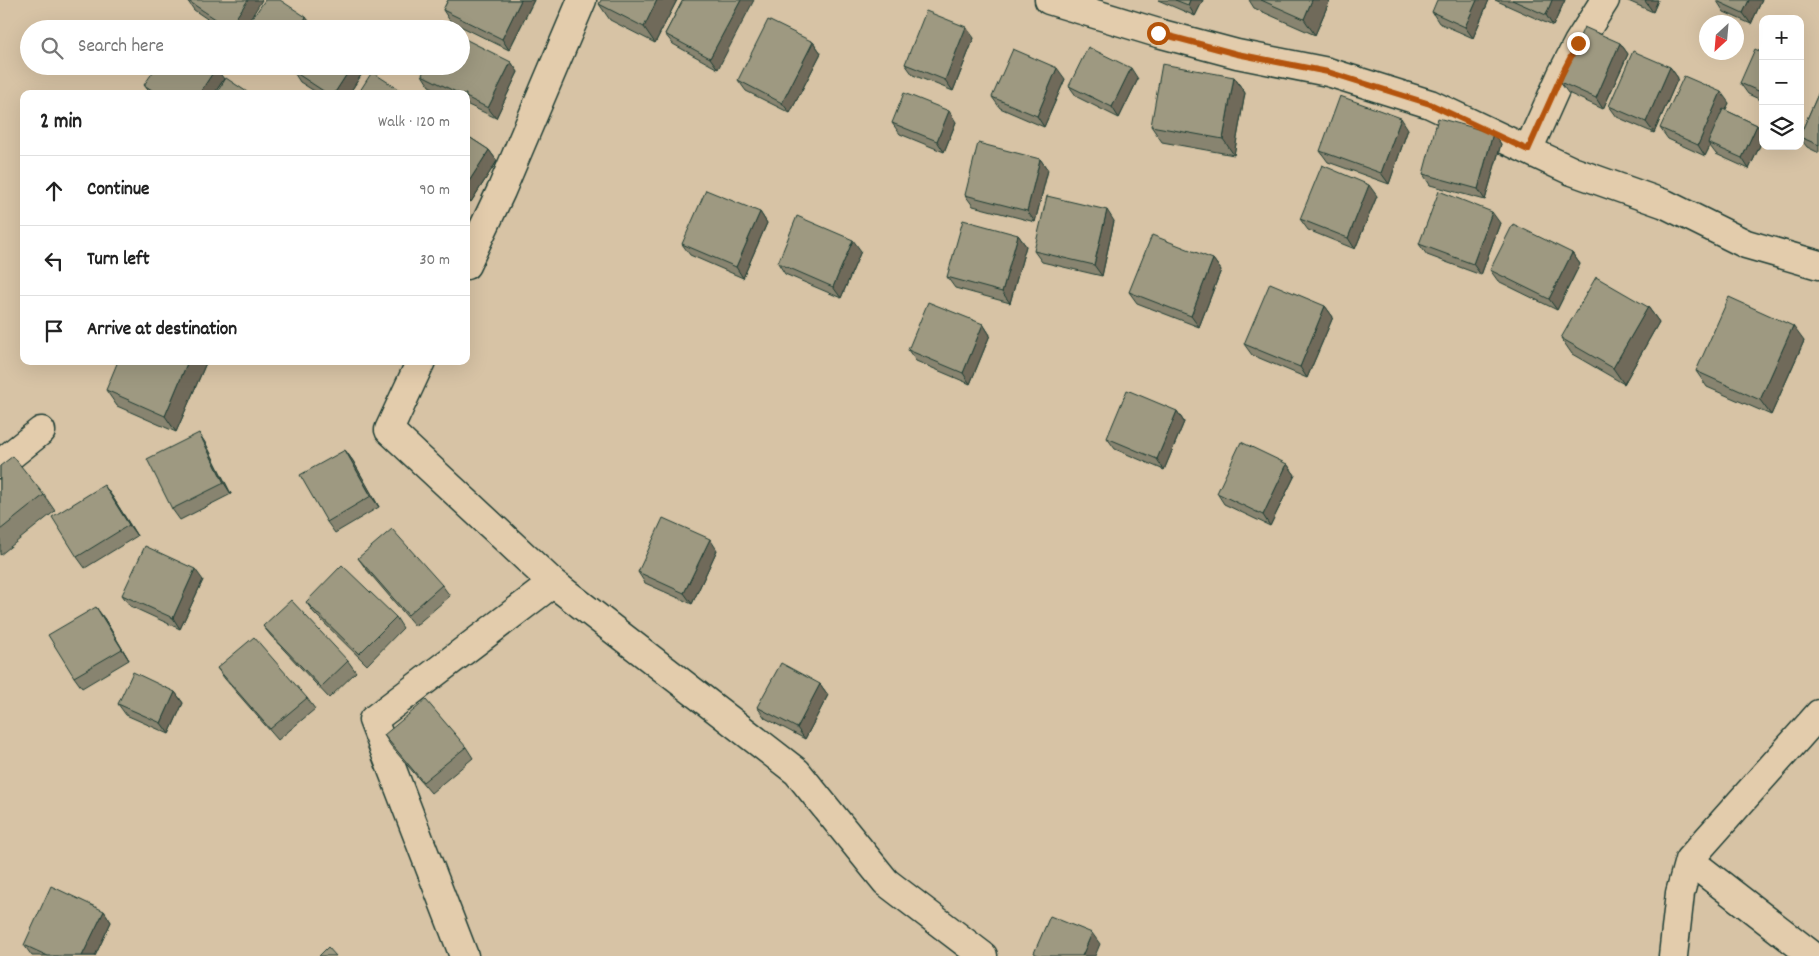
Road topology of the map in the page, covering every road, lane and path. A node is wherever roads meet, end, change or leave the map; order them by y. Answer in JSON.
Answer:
{"nodes":[{"id":1,"x":582,"y":0,"type":"edge"},
{"id":2,"x":1049,"y":0,"type":"edge"},
{"id":3,"x":1605,"y":0,"type":"edge"},
{"id":4,"x":1528,"y":150,"type":"junction"},
{"id":5,"x":470,"y":257,"type":"edge"},
{"id":6,"x":1819,"y":265,"type":"edge"},
{"id":7,"x":419,"y":365,"type":"edge"},
{"id":8,"x":41,"y":431,"type":"dead end"},
{"id":9,"x":0,"y":464,"type":"edge"},
{"id":10,"x":553,"y":583,"type":"junction"},
{"id":11,"x":1819,"y":714,"type":"edge"},
{"id":12,"x":1689,"y":860,"type":"junction"},
{"id":13,"x":464,"y":956,"type":"edge"},
{"id":14,"x":983,"y":956,"type":"edge"},
{"id":15,"x":1673,"y":956,"type":"edge"},
{"id":16,"x":1813,"y":956,"type":"edge"}],
"edges":[{"from":1,"to":5,"type":"street"},
{"from":2,"to":4,"type":"street"},
{"from":3,"to":4,"type":"street"},
{"from":4,"to":6,"type":"street"},
{"from":7,"to":10,"type":"street"},
{"from":8,"to":9,"type":"street"},
{"from":10,"to":13,"type":"street"},
{"from":10,"to":14,"type":"street"},
{"from":11,"to":12,"type":"street"},
{"from":12,"to":15,"type":"street"},
{"from":12,"to":16,"type":"street"}]}
